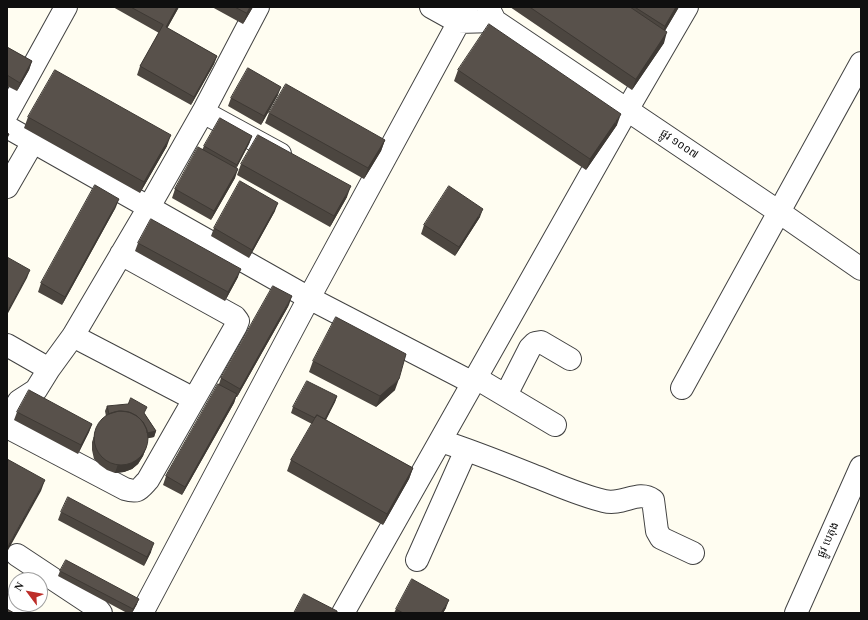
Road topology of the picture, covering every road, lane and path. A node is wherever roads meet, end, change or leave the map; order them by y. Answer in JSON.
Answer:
{"nodes":[{"id":1,"x":66,"y":7,"type":"edge"},
{"id":2,"x":258,"y":7,"type":"edge"},
{"id":3,"x":431,"y":7,"type":"edge"},
{"id":4,"x":687,"y":7,"type":"edge"},
{"id":5,"x":492,"y":14,"type":"edge"},
{"id":6,"x":462,"y":15,"type":"edge"},
{"id":7,"x":861,"y":63,"type":"edge"},
{"id":8,"x":627,"y":110,"type":"junction"},
{"id":9,"x":203,"y":112,"type":"junction"},
{"id":10,"x":7,"y":114,"type":"edge"},
{"id":11,"x":7,"y":127,"type":"edge"},
{"id":12,"x":33,"y":142,"type":"junction"},
{"id":13,"x":301,"y":165,"type":"edge"},
{"id":14,"x":7,"y":187,"type":"edge"},
{"id":15,"x":343,"y":188,"type":"edge"},
{"id":16,"x":364,"y":199,"type":"junction"},
{"id":17,"x":150,"y":207,"type":"junction"},
{"id":18,"x":779,"y":212,"type":"junction"},
{"id":19,"x":121,"y":254,"type":"junction"},
{"id":20,"x":861,"y":269,"type":"edge"},
{"id":21,"x":309,"y":298,"type":"junction"},
{"id":22,"x":73,"y":336,"type":"junction"},
{"id":23,"x":7,"y":345,"type":"edge"},
{"id":24,"x":570,"y":359,"type":"dead end"},
{"id":25,"x":49,"y":369,"type":"junction"},
{"id":26,"x":475,"y":381,"type":"junction"},
{"id":27,"x":682,"y":388,"type":"dead end"},
{"id":28,"x":506,"y":395,"type":"junction"},
{"id":29,"x":194,"y":399,"type":"junction"},
{"id":30,"x":7,"y":421,"type":"edge"},
{"id":31,"x":555,"y":425,"type":"dead end"},
{"id":32,"x":7,"y":427,"type":"edge"},
{"id":33,"x":441,"y":441,"type":"junction"},
{"id":34,"x":466,"y":450,"type":"junction"},
{"id":35,"x":861,"y":467,"type":"edge"},
{"id":36,"x":693,"y":553,"type":"dead end"},
{"id":37,"x":17,"y":555,"type":"dead end"},
{"id":38,"x":418,"y":560,"type":"dead end"},
{"id":39,"x":7,"y":606,"type":"edge"},
{"id":40,"x":19,"y":613,"type":"edge"},
{"id":41,"x":101,"y":613,"type":"edge"},
{"id":42,"x":142,"y":613,"type":"edge"},
{"id":43,"x":344,"y":613,"type":"edge"},
{"id":44,"x":796,"y":613,"type":"edge"}],
"edges":[{"from":1,"to":10,"type":"street"},
{"from":2,"to":9,"type":"street"},
{"from":3,"to":6,"type":"street"},
{"from":4,"to":8,"type":"street"},
{"from":5,"to":6,"type":"street","name":"ផ្លូវ ១០០៧"},
{"from":5,"to":8,"type":"street","name":"ផ្លូវ ១០០៧"},
{"from":6,"to":16,"type":"street"},
{"from":7,"to":18,"type":"street"},
{"from":8,"to":18,"type":"street","name":"ផ្លូវ ១០០៧"},
{"from":8,"to":26,"type":"street"},
{"from":9,"to":13,"type":"street"},
{"from":9,"to":17,"type":"street"},
{"from":11,"to":12,"type":"street"},
{"from":12,"to":14,"type":"street"},
{"from":12,"to":17,"type":"street"},
{"from":15,"to":16,"type":"street"},
{"from":16,"to":21,"type":"street"},
{"from":17,"to":19,"type":"street"},
{"from":17,"to":21,"type":"street"},
{"from":18,"to":20,"type":"street","name":"ផ្លូវ ១០០៧"},
{"from":18,"to":27,"type":"street"},
{"from":19,"to":22,"type":"street"},
{"from":19,"to":29,"type":"street"},
{"from":21,"to":26,"type":"street"},
{"from":21,"to":42,"type":"street"},
{"from":22,"to":25,"type":"street"},
{"from":22,"to":29,"type":"street"},
{"from":23,"to":25,"type":"street"},
{"from":24,"to":28,"type":"street"},
{"from":25,"to":30,"type":"street"},
{"from":26,"to":28,"type":"street"},
{"from":26,"to":33,"type":"street"},
{"from":28,"to":31,"type":"street"},
{"from":29,"to":32,"type":"street"},
{"from":33,"to":34,"type":"street"},
{"from":33,"to":43,"type":"street"},
{"from":34,"to":36,"type":"street"},
{"from":34,"to":38,"type":"street"},
{"from":35,"to":44,"type":"street","name":"ផ្លូវ បេតុង"},
{"from":37,"to":41,"type":"street"},
{"from":39,"to":40,"type":"street"}]}
